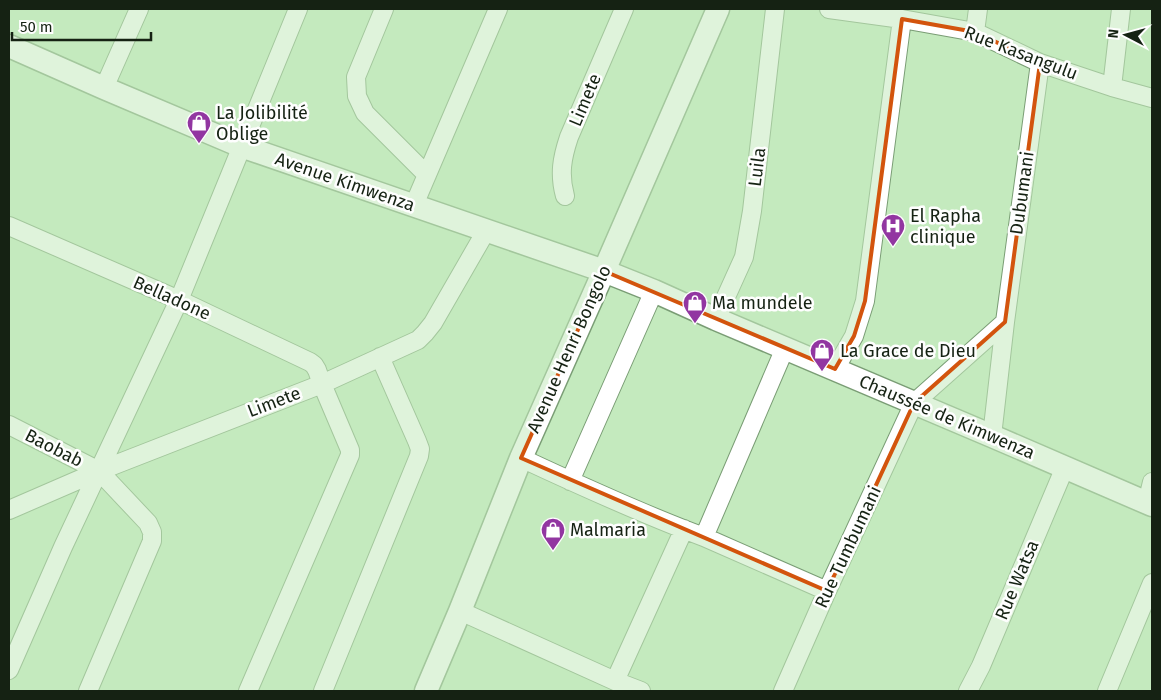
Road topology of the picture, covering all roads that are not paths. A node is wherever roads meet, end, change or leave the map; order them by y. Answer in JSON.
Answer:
{"nodes":[{"id":1,"x":139,"y":9,"type":"edge"},
{"id":2,"x":298,"y":9,"type":"edge"},
{"id":3,"x":384,"y":9,"type":"edge"},
{"id":4,"x":498,"y":9,"type":"edge"},
{"id":5,"x":624,"y":9,"type":"edge"},
{"id":6,"x":718,"y":9,"type":"edge"},
{"id":7,"x":775,"y":9,"type":"edge"},
{"id":8,"x":831,"y":9,"type":"edge"},
{"id":9,"x":978,"y":9,"type":"edge"},
{"id":10,"x":1121,"y":9,"type":"edge"},
{"id":11,"x":902,"y":19,"type":"junction"},
{"id":12,"x":975,"y":32,"type":"junction"},
{"id":13,"x":9,"y":46,"type":"edge"},
{"id":14,"x":1040,"y":63,"type":"junction"},
{"id":15,"x":1112,"y":87,"type":"junction"},
{"id":16,"x":104,"y":88,"type":"junction"},
{"id":17,"x":1152,"y":98,"type":"edge"},
{"id":18,"x":241,"y":146,"type":"junction"},
{"id":19,"x":427,"y":175,"type":"junction"},
{"id":20,"x":565,"y":196,"type":"dead end"},
{"id":21,"x":414,"y":205,"type":"junction"},
{"id":22,"x":9,"y":226,"type":"edge"},
{"id":23,"x":486,"y":230,"type":"junction"},
{"id":24,"x":604,"y":271,"type":"junction"},
{"id":25,"x":654,"y":291,"type":"junction"},
{"id":26,"x":179,"y":300,"type":"junction"},
{"id":27,"x":716,"y":319,"type":"junction"},
{"id":28,"x":1005,"y":322,"type":"junction"},
{"id":29,"x":785,"y":348,"type":"junction"},
{"id":30,"x":380,"y":357,"type":"junction"},
{"id":31,"x":835,"y":369,"type":"junction"},
{"id":32,"x":322,"y":384,"type":"junction"},
{"id":33,"x":914,"y":403,"type":"junction"},
{"id":34,"x":9,"y":425,"type":"edge"},
{"id":35,"x":992,"y":436,"type":"junction"},
{"id":36,"x":520,"y":458,"type":"junction"},
{"id":37,"x":1065,"y":467,"type":"junction"},
{"id":38,"x":99,"y":472,"type":"junction"},
{"id":39,"x":570,"y":481,"type":"junction"},
{"id":40,"x":1150,"y":497,"type":"edge"},
{"id":41,"x":9,"y":510,"type":"edge"},
{"id":42,"x":684,"y":529,"type":"junction"},
{"id":43,"x":704,"y":537,"type":"junction"},
{"id":44,"x":1152,"y":583,"type":"edge"},
{"id":45,"x":827,"y":591,"type":"junction"},
{"id":46,"x":460,"y":611,"type":"junction"},
{"id":47,"x":9,"y":670,"type":"edge"},
{"id":48,"x":615,"y":681,"type":"junction"},
{"id":49,"x":88,"y":691,"type":"edge"},
{"id":50,"x":248,"y":691,"type":"edge"},
{"id":51,"x":323,"y":691,"type":"edge"},
{"id":52,"x":426,"y":691,"type":"edge"},
{"id":53,"x":637,"y":691,"type":"edge"},
{"id":54,"x":783,"y":691,"type":"edge"},
{"id":55,"x":968,"y":691,"type":"edge"},
{"id":56,"x":1107,"y":691,"type":"edge"}],
"edges":[{"from":1,"to":16,"type":"street"},
{"from":2,"to":18,"type":"street"},
{"from":3,"to":19,"type":"street"},
{"from":4,"to":19,"type":"street"},
{"from":5,"to":20,"type":"street","name":"Limete"},
{"from":6,"to":24,"type":"street","name":"Avenue Henri Bongolo"},
{"from":7,"to":27,"type":"street","name":"Luila"},
{"from":8,"to":11,"type":"street","name":"Rue Kasangulu"},
{"from":9,"to":12,"type":"street"},
{"from":10,"to":15,"type":"street"},
{"from":11,"to":12,"type":"street","name":"Rue Kasangulu"},
{"from":11,"to":31,"type":"street"},
{"from":12,"to":14,"type":"street","name":"Rue Kasangulu"},
{"from":13,"to":16,"type":"street","name":"Avenue Kimwenza"},
{"from":14,"to":15,"type":"street","name":"Rue Kasangulu"},
{"from":14,"to":28,"type":"street","name":"Dubumani"},
{"from":15,"to":17,"type":"street","name":"Rue Kasangulu"},
{"from":16,"to":18,"type":"street","name":"Avenue Kimwenza"},
{"from":18,"to":21,"type":"street","name":"Avenue Kimwenza"},
{"from":18,"to":26,"type":"street"},
{"from":19,"to":21,"type":"street"},
{"from":21,"to":23,"type":"street","name":"Avenue Kimwenza"},
{"from":22,"to":26,"type":"street","name":"Belladone"},
{"from":23,"to":24,"type":"street","name":"Avenue Kimwenza"},
{"from":23,"to":30,"type":"street","name":"Limete"},
{"from":24,"to":25,"type":"street","name":"Chaussée de Kimwenza"},
{"from":24,"to":36,"type":"street","name":"Avenue Henri Bongolo"},
{"from":25,"to":27,"type":"street","name":"Chaussée de Kimwenza"},
{"from":25,"to":39,"type":"street"},
{"from":26,"to":32,"type":"street","name":"Belladone"},
{"from":26,"to":38,"type":"street"},
{"from":27,"to":29,"type":"street","name":"Chaussée de Kimwenza"},
{"from":28,"to":33,"type":"street"},
{"from":28,"to":35,"type":"street","name":"Dubumani"},
{"from":29,"to":31,"type":"street","name":"Chaussée de Kimwenza"},
{"from":29,"to":43,"type":"street"},
{"from":30,"to":32,"type":"street","name":"Limete"},
{"from":30,"to":51,"type":"street"},
{"from":31,"to":33,"type":"street","name":"Chaussée de Kimwenza"},
{"from":32,"to":38,"type":"street","name":"Limete"},
{"from":32,"to":50,"type":"street","name":"Belladone"},
{"from":33,"to":35,"type":"street","name":"Chaussée de Kimwenza"},
{"from":33,"to":45,"type":"street","name":"Rue Tumbumani"},
{"from":34,"to":38,"type":"street","name":"Baobab"},
{"from":35,"to":37,"type":"street","name":"Chaussée de Kimwenza"},
{"from":36,"to":39,"type":"street"},
{"from":36,"to":46,"type":"street","name":"Avenue Henri Bongolo"},
{"from":37,"to":40,"type":"street","name":"Chaussée de Kimwenza"},
{"from":37,"to":55,"type":"street","name":"Rue Watsa"},
{"from":38,"to":41,"type":"street","name":"Limete"},
{"from":38,"to":47,"type":"street"},
{"from":38,"to":49,"type":"street","name":"Baobab"},
{"from":39,"to":42,"type":"street"},
{"from":42,"to":43,"type":"street"},
{"from":42,"to":48,"type":"street"},
{"from":43,"to":45,"type":"street"},
{"from":44,"to":56,"type":"street"},
{"from":45,"to":54,"type":"street","name":"Rue Tumbumani"},
{"from":46,"to":48,"type":"street"},
{"from":46,"to":52,"type":"street","name":"Avenue Henri Bongolo"},
{"from":48,"to":53,"type":"street"}]}
